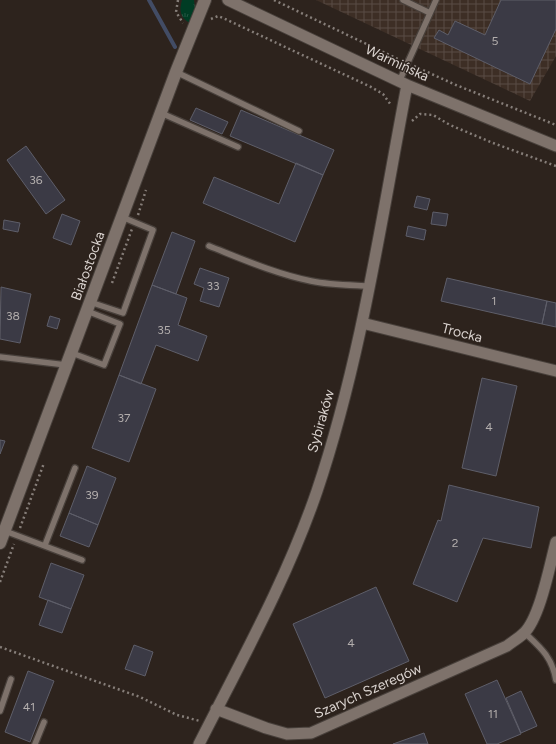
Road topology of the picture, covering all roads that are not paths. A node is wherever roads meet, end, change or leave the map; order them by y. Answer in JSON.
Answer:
{"nodes":[{"id":1,"x":205,"y":0,"type":"edge"},
{"id":2,"x":228,"y":0,"type":"edge"},
{"id":3,"x":403,"y":0,"type":"edge"},
{"id":4,"x":436,"y":0,"type":"edge"},
{"id":5,"x":430,"y":13,"type":"junction"},
{"id":6,"x":176,"y":72,"type":"junction"},
{"id":7,"x":404,"y":83,"type":"junction"},
{"id":8,"x":161,"y":113,"type":"junction"},
{"id":9,"x":299,"y":131,"type":"dead end"},
{"id":10,"x":238,"y":146,"type":"dead end"},
{"id":11,"x":556,"y":146,"type":"edge"},
{"id":12,"x":122,"y":216,"type":"junction"},
{"id":13,"x":209,"y":246,"type":"dead end"},
{"id":14,"x":369,"y":286,"type":"junction"},
{"id":15,"x":89,"y":306,"type":"junction"},
{"id":16,"x":362,"y":323,"type":"junction"},
{"id":17,"x":72,"y":353,"type":"junction"},
{"id":18,"x":0,"y":357,"type":"edge"},
{"id":19,"x":66,"y":365,"type":"junction"},
{"id":20,"x":556,"y":371,"type":"edge"},
{"id":21,"x":75,"y":468,"type":"dead end"},
{"id":22,"x":5,"y":531,"type":"junction"},
{"id":23,"x":556,"y":542,"type":"edge"},
{"id":24,"x":0,"y":543,"type":"edge"},
{"id":25,"x":45,"y":545,"type":"junction"},
{"id":26,"x":82,"y":560,"type":"dead end"},
{"id":27,"x":525,"y":632,"type":"junction"},
{"id":28,"x":11,"y":679,"type":"dead end"},
{"id":29,"x":556,"y":680,"type":"edge"},
{"id":30,"x":216,"y":709,"type":"junction"},
{"id":31,"x":0,"y":711,"type":"edge"},
{"id":32,"x":44,"y":722,"type":"dead end"},
{"id":33,"x":35,"y":744,"type":"edge"},
{"id":34,"x":199,"y":744,"type":"edge"}],
"edges":[{"from":1,"to":6,"type":"street","name":"Białostocka"},
{"from":2,"to":7,"type":"street","name":"Warmińska"},
{"from":3,"to":5,"type":"lane"},
{"from":4,"to":5,"type":"lane"},
{"from":5,"to":7,"type":"lane"},
{"from":6,"to":8,"type":"street","name":"Białostocka"},
{"from":6,"to":9,"type":"lane"},
{"from":7,"to":11,"type":"street","name":"Warmińska"},
{"from":7,"to":14,"type":"street","name":"Sybiraków"},
{"from":8,"to":10,"type":"lane"},
{"from":8,"to":12,"type":"street","name":"Białostocka"},
{"from":12,"to":15,"type":"street","name":"Białostocka"},
{"from":12,"to":15,"type":"lane"},
{"from":13,"to":14,"type":"lane"},
{"from":14,"to":16,"type":"street","name":"Sybiraków"},
{"from":15,"to":17,"type":"street","name":"Białostocka"},
{"from":15,"to":17,"type":"lane"},
{"from":16,"to":20,"type":"street","name":"Trocka"},
{"from":16,"to":30,"type":"street","name":"Sybiraków"},
{"from":17,"to":19,"type":"street","name":"Białostocka"},
{"from":18,"to":19,"type":"lane"},
{"from":19,"to":22,"type":"street","name":"Białostocka"},
{"from":21,"to":25,"type":"lane"},
{"from":22,"to":24,"type":"street","name":"Białostocka"},
{"from":22,"to":25,"type":"lane"},
{"from":23,"to":27,"type":"street","name":"Szarych Szeregów"},
{"from":25,"to":26,"type":"lane"},
{"from":27,"to":29,"type":"lane"},
{"from":27,"to":30,"type":"street","name":"Szarych Szeregów"},
{"from":28,"to":31,"type":"lane"},
{"from":30,"to":34,"type":"street","name":"Sybiraków"},
{"from":32,"to":33,"type":"lane"}]}
